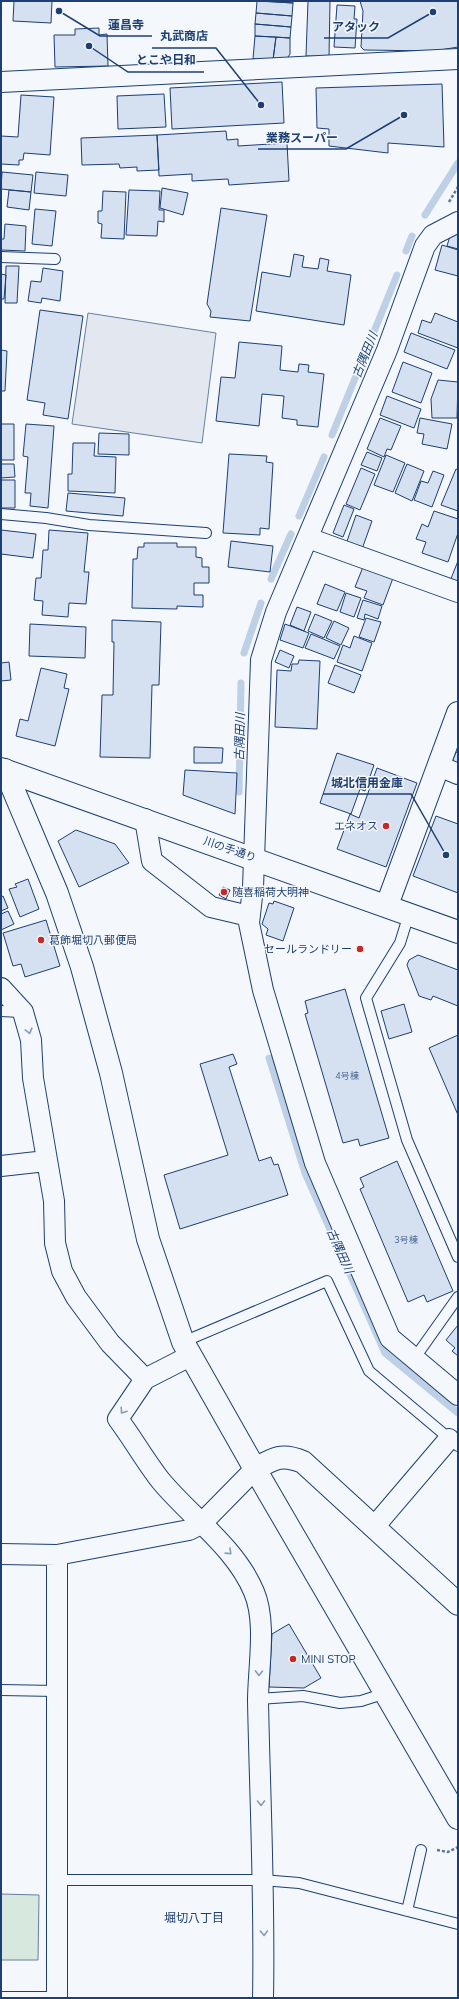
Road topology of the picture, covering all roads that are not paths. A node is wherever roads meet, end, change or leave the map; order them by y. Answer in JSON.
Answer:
{"nodes":[{"id":1,"x":458,"y":59,"type":"edge"},
{"id":2,"x":1,"y":82,"type":"edge"},
{"id":3,"x":458,"y":222,"type":"edge"},
{"id":4,"x":1,"y":257,"type":"edge"},
{"id":5,"x":55,"y":259,"type":"dead end"},
{"id":6,"x":1,"y":514,"type":"edge"},
{"id":7,"x":206,"y":533,"type":"dead end"},
{"id":8,"x":308,"y":538,"type":"junction"},
{"id":9,"x":458,"y":592,"type":"edge"},
{"id":10,"x":458,"y":713,"type":"edge"},
{"id":11,"x":2,"y":764,"type":"edge"},
{"id":12,"x":448,"y":770,"type":"edge"},
{"id":13,"x":145,"y":819,"type":"junction"},
{"id":14,"x":255,"y":858,"type":"junction"},
{"id":15,"x":387,"y":905,"type":"junction"},
{"id":16,"x":409,"y":914,"type":"junction"},
{"id":17,"x":249,"y":916,"type":"junction"},
{"id":18,"x":458,"y":932,"type":"edge"},
{"id":19,"x":1,"y":988,"type":"edge"},
{"id":20,"x":1,"y":1011,"type":"edge"},
{"id":21,"x":23,"y":1012,"type":"junction"},
{"id":22,"x":46,"y":1161,"type":"junction"},
{"id":23,"x":1,"y":1166,"type":"edge"},
{"id":24,"x":458,"y":1257,"type":"edge"},
{"id":25,"x":458,"y":1296,"type":"edge"},
{"id":26,"x":186,"y":1349,"type":"junction"},
{"id":27,"x":414,"y":1359,"type":"junction"},
{"id":28,"x":145,"y":1379,"type":"junction"},
{"id":29,"x":458,"y":1395,"type":"edge"},
{"id":30,"x":454,"y":1442,"type":"edge"},
{"id":31,"x":255,"y":1469,"type":"junction"},
{"id":32,"x":201,"y":1524,"type":"junction"},
{"id":33,"x":374,"y":1527,"type":"junction"},
{"id":34,"x":1,"y":1554,"type":"edge"},
{"id":35,"x":57,"y":1555,"type":"junction"},
{"id":36,"x":458,"y":1604,"type":"edge"},
{"id":37,"x":1,"y":1690,"type":"edge"},
{"id":38,"x":56,"y":1691,"type":"junction"},
{"id":39,"x":386,"y":1693,"type":"junction"},
{"id":40,"x":258,"y":1699,"type":"junction"},
{"id":41,"x":458,"y":1818,"type":"edge"},
{"id":42,"x":421,"y":1850,"type":"dead end"},
{"id":43,"x":57,"y":1880,"type":"junction"},
{"id":44,"x":262,"y":1880,"type":"junction"},
{"id":45,"x":407,"y":1911,"type":"junction"},
{"id":46,"x":458,"y":1924,"type":"edge"},
{"id":47,"x":1,"y":1997,"type":"edge"},
{"id":48,"x":57,"y":1997,"type":"edge"},
{"id":49,"x":263,"y":1998,"type":"edge"}],
"edges":[{"from":1,"to":2,"type":"street"},
{"from":3,"to":8,"type":"street"},
{"from":4,"to":5,"type":"lane"},
{"from":6,"to":7,"type":"lane"},
{"from":8,"to":9,"type":"street"},
{"from":8,"to":14,"type":"street"},
{"from":10,"to":12,"type":"street"},
{"from":11,"to":13,"type":"street","name":"川の手通り"},
{"from":11,"to":26,"type":"street"},
{"from":12,"to":15,"type":"street"},
{"from":13,"to":14,"type":"street","name":"川の手通り"},
{"from":13,"to":17,"type":"street"},
{"from":14,"to":15,"type":"street","name":"川の手通り"},
{"from":14,"to":17,"type":"street"},
{"from":15,"to":16,"type":"street","name":"川の手通り"},
{"from":16,"to":18,"type":"street","name":"川の手通り"},
{"from":16,"to":24,"type":"lane"},
{"from":17,"to":27,"type":"street"},
{"from":19,"to":21,"type":"street"},
{"from":20,"to":21,"type":"lane"},
{"from":21,"to":22,"type":"street","one_way":true},
{"from":22,"to":23,"type":"street"},
{"from":22,"to":28,"type":"street"},
{"from":25,"to":27,"type":"lane"},
{"from":26,"to":28,"type":"street"},
{"from":26,"to":30,"type":"lane"},
{"from":26,"to":31,"type":"street"},
{"from":27,"to":29,"type":"street"},
{"from":28,"to":32,"type":"street","one_way":true},
{"from":30,"to":33,"type":"street"},
{"from":31,"to":32,"type":"street"},
{"from":31,"to":33,"type":"street"},
{"from":31,"to":39,"type":"street"},
{"from":32,"to":35,"type":"street"},
{"from":32,"to":40,"type":"street","one_way":true},
{"from":33,"to":36,"type":"street"},
{"from":34,"to":35,"type":"street"},
{"from":35,"to":38,"type":"street"},
{"from":37,"to":38,"type":"lane"},
{"from":38,"to":43,"type":"street"},
{"from":39,"to":40,"type":"lane"},
{"from":39,"to":41,"type":"street"},
{"from":40,"to":44,"type":"street","one_way":true},
{"from":42,"to":45,"type":"lane"},
{"from":43,"to":44,"type":"lane"},
{"from":43,"to":48,"type":"street"},
{"from":44,"to":45,"type":"lane"},
{"from":44,"to":49,"type":"street","one_way":true},
{"from":45,"to":46,"type":"lane"},
{"from":47,"to":48,"type":"lane"}]}
